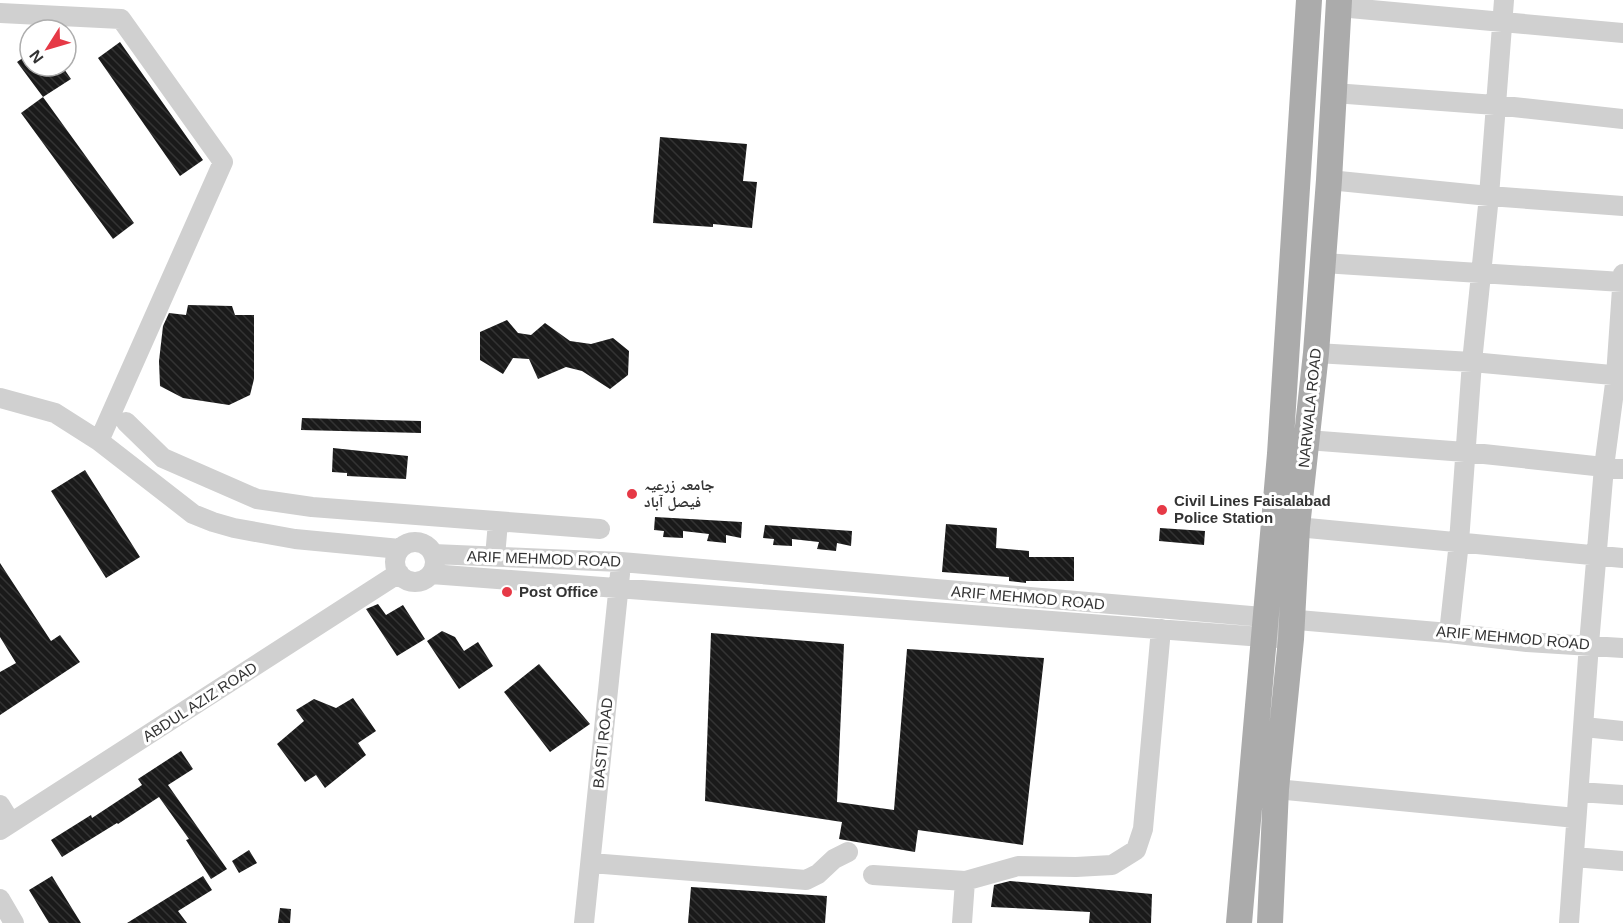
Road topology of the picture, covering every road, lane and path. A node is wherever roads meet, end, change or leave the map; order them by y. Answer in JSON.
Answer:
{"nodes":[{"id":1,"x":1309,"y":0,"type":"edge"},
{"id":2,"x":1504,"y":0,"type":"edge"},
{"id":3,"x":1339,"y":3,"type":"edge"},
{"id":4,"x":0,"y":13,"type":"edge"},
{"id":5,"x":1503,"y":22,"type":"junction"},
{"id":6,"x":1623,"y":33,"type":"edge"},
{"id":7,"x":1334,"y":93,"type":"junction"},
{"id":8,"x":1495,"y":105,"type":"junction"},
{"id":9,"x":1623,"y":119,"type":"edge"},
{"id":10,"x":1329,"y":180,"type":"junction"},
{"id":11,"x":1489,"y":196,"type":"junction"},
{"id":12,"x":1623,"y":206,"type":"edge"},
{"id":13,"x":1323,"y":263,"type":"junction"},
{"id":14,"x":1482,"y":272,"type":"junction"},
{"id":15,"x":1623,"y":274,"type":"edge"},
{"id":16,"x":1622,"y":282,"type":"edge"},
{"id":17,"x":1316,"y":353,"type":"junction"},
{"id":18,"x":1472,"y":362,"type":"junction"},
{"id":19,"x":1619,"y":376,"type":"edge"},
{"id":20,"x":0,"y":399,"type":"edge"},
{"id":21,"x":126,"y":422,"type":"dead end"},
{"id":22,"x":1307,"y":440,"type":"junction"},
{"id":23,"x":99,"y":441,"type":"junction"},
{"id":24,"x":1465,"y":452,"type":"junction"},
{"id":25,"x":1614,"y":468,"type":"edge"},
{"id":26,"x":299,"y":505,"type":"junction"},
{"id":27,"x":498,"y":522,"type":"junction"},
{"id":28,"x":1297,"y":527,"type":"junction"},
{"id":29,"x":600,"y":529,"type":"dead end"},
{"id":30,"x":294,"y":539,"type":"junction"},
{"id":31,"x":1459,"y":542,"type":"junction"},
{"id":32,"x":400,"y":549,"type":"junction"},
{"id":33,"x":1597,"y":556,"type":"junction"},
{"id":34,"x":495,"y":557,"type":"junction"},
{"id":35,"x":1623,"y":558,"type":"edge"},
{"id":36,"x":621,"y":562,"type":"junction"},
{"id":37,"x":432,"y":564,"type":"junction"},
{"id":38,"x":676,"y":567,"type":"junction"},
{"id":39,"x":399,"y":573,"type":"junction"},
{"id":40,"x":847,"y":582,"type":"junction"},
{"id":41,"x":619,"y":587,"type":"junction"},
{"id":42,"x":675,"y":591,"type":"junction"},
{"id":43,"x":1078,"y":602,"type":"junction"},
{"id":44,"x":844,"y":605,"type":"junction"},
{"id":45,"x":1076,"y":623,"type":"junction"},
{"id":46,"x":1265,"y":628,"type":"junction"},
{"id":47,"x":1161,"y":629,"type":"junction"},
{"id":48,"x":1291,"y":630,"type":"junction"},
{"id":49,"x":1449,"y":633,"type":"junction"},
{"id":50,"x":1589,"y":644,"type":"junction"},
{"id":51,"x":1623,"y":648,"type":"edge"},
{"id":52,"x":1584,"y":728,"type":"junction"},
{"id":53,"x":1623,"y":731,"type":"edge"},
{"id":54,"x":1276,"y":789,"type":"junction"},
{"id":55,"x":1579,"y":792,"type":"junction"},
{"id":56,"x":1623,"y":795,"type":"edge"},
{"id":57,"x":0,"y":805,"type":"edge"},
{"id":58,"x":1576,"y":818,"type":"junction"},
{"id":59,"x":5,"y":826,"type":"edge"},
{"id":60,"x":848,"y":852,"type":"dead end"},
{"id":61,"x":1574,"y":857,"type":"junction"},
{"id":62,"x":1623,"y":861,"type":"edge"},
{"id":63,"x":591,"y":863,"type":"junction"},
{"id":64,"x":873,"y":874,"type":"dead end"},
{"id":65,"x":965,"y":880,"type":"junction"},
{"id":66,"x":0,"y":899,"type":"edge"},
{"id":67,"x":14,"y":923,"type":"edge"},
{"id":68,"x":584,"y":923,"type":"edge"},
{"id":69,"x":962,"y":923,"type":"edge"},
{"id":70,"x":1239,"y":923,"type":"edge"},
{"id":71,"x":1270,"y":923,"type":"edge"},
{"id":72,"x":1574,"y":923,"type":"edge"}],
"edges":[{"from":1,"to":46,"type":"main road","name":"NARWALA ROAD"},
{"from":2,"to":5,"type":"street"},
{"from":3,"to":5,"type":"street"},
{"from":3,"to":7,"type":"main road","name":"NARWALA ROAD"},
{"from":4,"to":23,"type":"street"},
{"from":5,"to":6,"type":"street"},
{"from":5,"to":8,"type":"street"},
{"from":7,"to":8,"type":"street"},
{"from":7,"to":10,"type":"main road","name":"NARWALA ROAD"},
{"from":8,"to":9,"type":"street"},
{"from":8,"to":11,"type":"street"},
{"from":10,"to":11,"type":"street"},
{"from":10,"to":13,"type":"main road","name":"NARWALA ROAD"},
{"from":11,"to":12,"type":"street"},
{"from":11,"to":14,"type":"street"},
{"from":13,"to":14,"type":"street"},
{"from":13,"to":17,"type":"main road","name":"NARWALA ROAD"},
{"from":14,"to":16,"type":"street"},
{"from":14,"to":18,"type":"street"},
{"from":15,"to":16,"type":"street"},
{"from":16,"to":19,"type":"street"},
{"from":17,"to":18,"type":"street"},
{"from":17,"to":22,"type":"main road","name":"NARWALA ROAD"},
{"from":18,"to":19,"type":"street"},
{"from":18,"to":24,"type":"street"},
{"from":19,"to":25,"type":"street"},
{"from":20,"to":23,"type":"street"},
{"from":21,"to":26,"type":"street"},
{"from":22,"to":24,"type":"street"},
{"from":22,"to":28,"type":"main road","name":"NARWALA ROAD"},
{"from":23,"to":30,"type":"street"},
{"from":24,"to":25,"type":"street"},
{"from":24,"to":31,"type":"street"},
{"from":25,"to":33,"type":"street"},
{"from":26,"to":27,"type":"street"},
{"from":26,"to":30,"type":"street"},
{"from":27,"to":29,"type":"street"},
{"from":27,"to":34,"type":"street"},
{"from":28,"to":31,"type":"street"},
{"from":28,"to":48,"type":"main road","name":"NARWALA ROAD"},
{"from":30,"to":32,"type":"street"},
{"from":31,"to":33,"type":"street"},
{"from":31,"to":49,"type":"street"},
{"from":32,"to":37,"type":"street"},
{"from":32,"to":39,"type":"street"},
{"from":33,"to":35,"type":"street"},
{"from":33,"to":50,"type":"street"},
{"from":34,"to":36,"type":"street","name":"ARIF MEHMOD ROAD"},
{"from":34,"to":37,"type":"street","name":"ARIF MEHMOD ROAD"},
{"from":36,"to":38,"type":"street","name":"ARIF MEHMOD ROAD"},
{"from":36,"to":41,"type":"street","name":"BASTI ROAD"},
{"from":37,"to":39,"type":"street"},
{"from":37,"to":41,"type":"street"},
{"from":38,"to":40,"type":"street","name":"ARIF MEHMOD ROAD"},
{"from":38,"to":42,"type":"street"},
{"from":39,"to":59,"type":"street","name":"ABDUL AZIZ ROAD"},
{"from":40,"to":43,"type":"street","name":"ARIF MEHMOD ROAD"},
{"from":40,"to":44,"type":"street"},
{"from":41,"to":42,"type":"street"},
{"from":41,"to":63,"type":"street","name":"BASTI ROAD"},
{"from":42,"to":44,"type":"street"},
{"from":43,"to":45,"type":"street"},
{"from":43,"to":46,"type":"street","name":"ARIF MEHMOD ROAD"},
{"from":44,"to":45,"type":"street"},
{"from":45,"to":47,"type":"street"},
{"from":46,"to":47,"type":"street"},
{"from":46,"to":48,"type":"street","name":"ARIF MEHMOD ROAD"},
{"from":46,"to":70,"type":"main road","name":"NARWALA ROAD"},
{"from":47,"to":65,"type":"street"},
{"from":48,"to":49,"type":"street","name":"ARIF MEHMOD ROAD"},
{"from":48,"to":54,"type":"main road","name":"NARWALA ROAD"},
{"from":49,"to":50,"type":"street","name":"ARIF MEHMOD ROAD"},
{"from":50,"to":51,"type":"street","name":"ARIF MEHMOD ROAD"},
{"from":50,"to":52,"type":"street"},
{"from":52,"to":53,"type":"street"},
{"from":52,"to":55,"type":"street"},
{"from":54,"to":58,"type":"street"},
{"from":54,"to":71,"type":"main road","name":"NARWALA ROAD"},
{"from":55,"to":56,"type":"street"},
{"from":55,"to":58,"type":"street"},
{"from":57,"to":59,"type":"street"},
{"from":58,"to":61,"type":"street"},
{"from":60,"to":63,"type":"street"},
{"from":61,"to":62,"type":"street"},
{"from":61,"to":72,"type":"street"},
{"from":63,"to":68,"type":"street","name":"BASTI ROAD"},
{"from":64,"to":65,"type":"street"},
{"from":65,"to":69,"type":"street"},
{"from":66,"to":67,"type":"street"}]}
